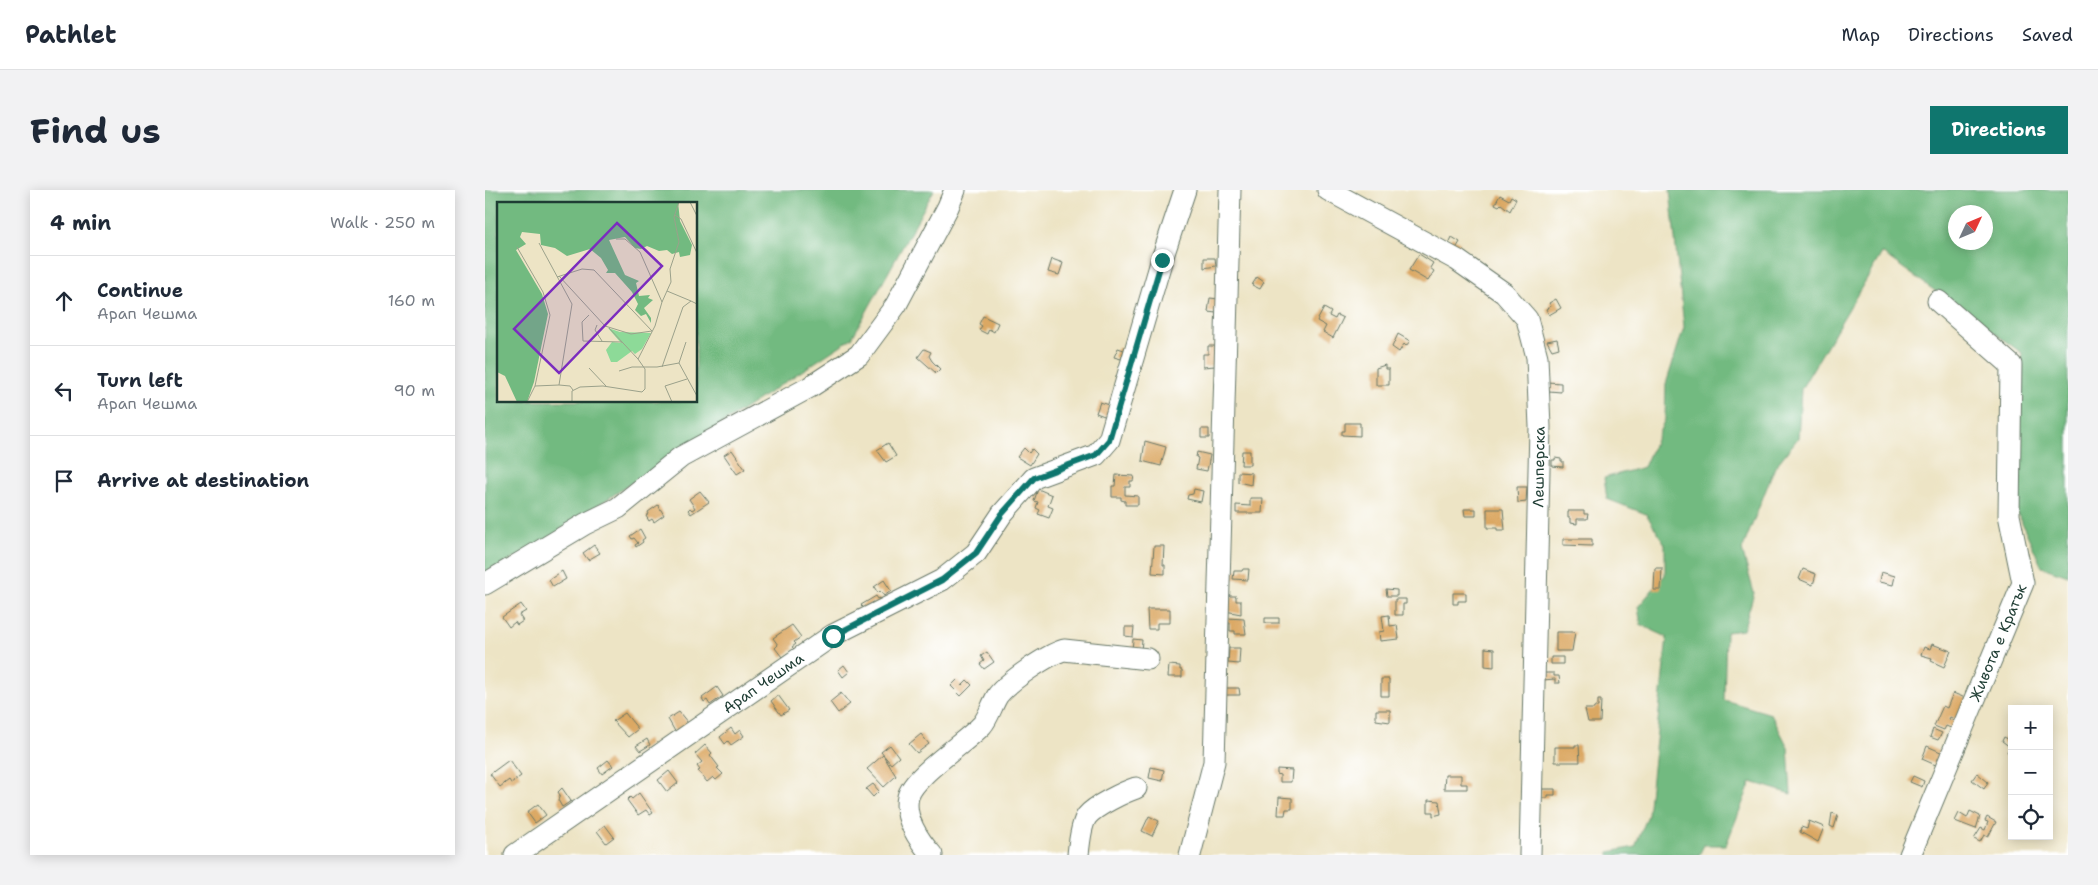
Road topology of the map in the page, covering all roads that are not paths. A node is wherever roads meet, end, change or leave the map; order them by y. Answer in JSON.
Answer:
{"nodes":[{"id":1,"x":955,"y":190,"type":"edge"},
{"id":2,"x":1185,"y":190,"type":"edge"},
{"id":3,"x":1230,"y":190,"type":"edge"},
{"id":4,"x":1328,"y":190,"type":"edge"},
{"id":5,"x":1938,"y":301,"type":"dead end"},
{"id":6,"x":485,"y":584,"type":"edge"},
{"id":7,"x":1148,"y":659,"type":"dead end"},
{"id":8,"x":1136,"y":788,"type":"dead end"},
{"id":9,"x":515,"y":855,"type":"edge"},
{"id":10,"x":932,"y":855,"type":"edge"},
{"id":11,"x":1078,"y":855,"type":"edge"},
{"id":12,"x":1190,"y":855,"type":"edge"},
{"id":13,"x":1530,"y":855,"type":"edge"},
{"id":14,"x":1910,"y":855,"type":"edge"}],
"edges":[{"from":1,"to":6,"type":"street"},
{"from":2,"to":9,"type":"street","name":"Арап Чешма"},
{"from":3,"to":12,"type":"street"},
{"from":4,"to":13,"type":"street","name":"Лешперска"},
{"from":5,"to":14,"type":"street","name":"Живота е Кратък"},
{"from":7,"to":10,"type":"street"},
{"from":8,"to":11,"type":"street"}]}
